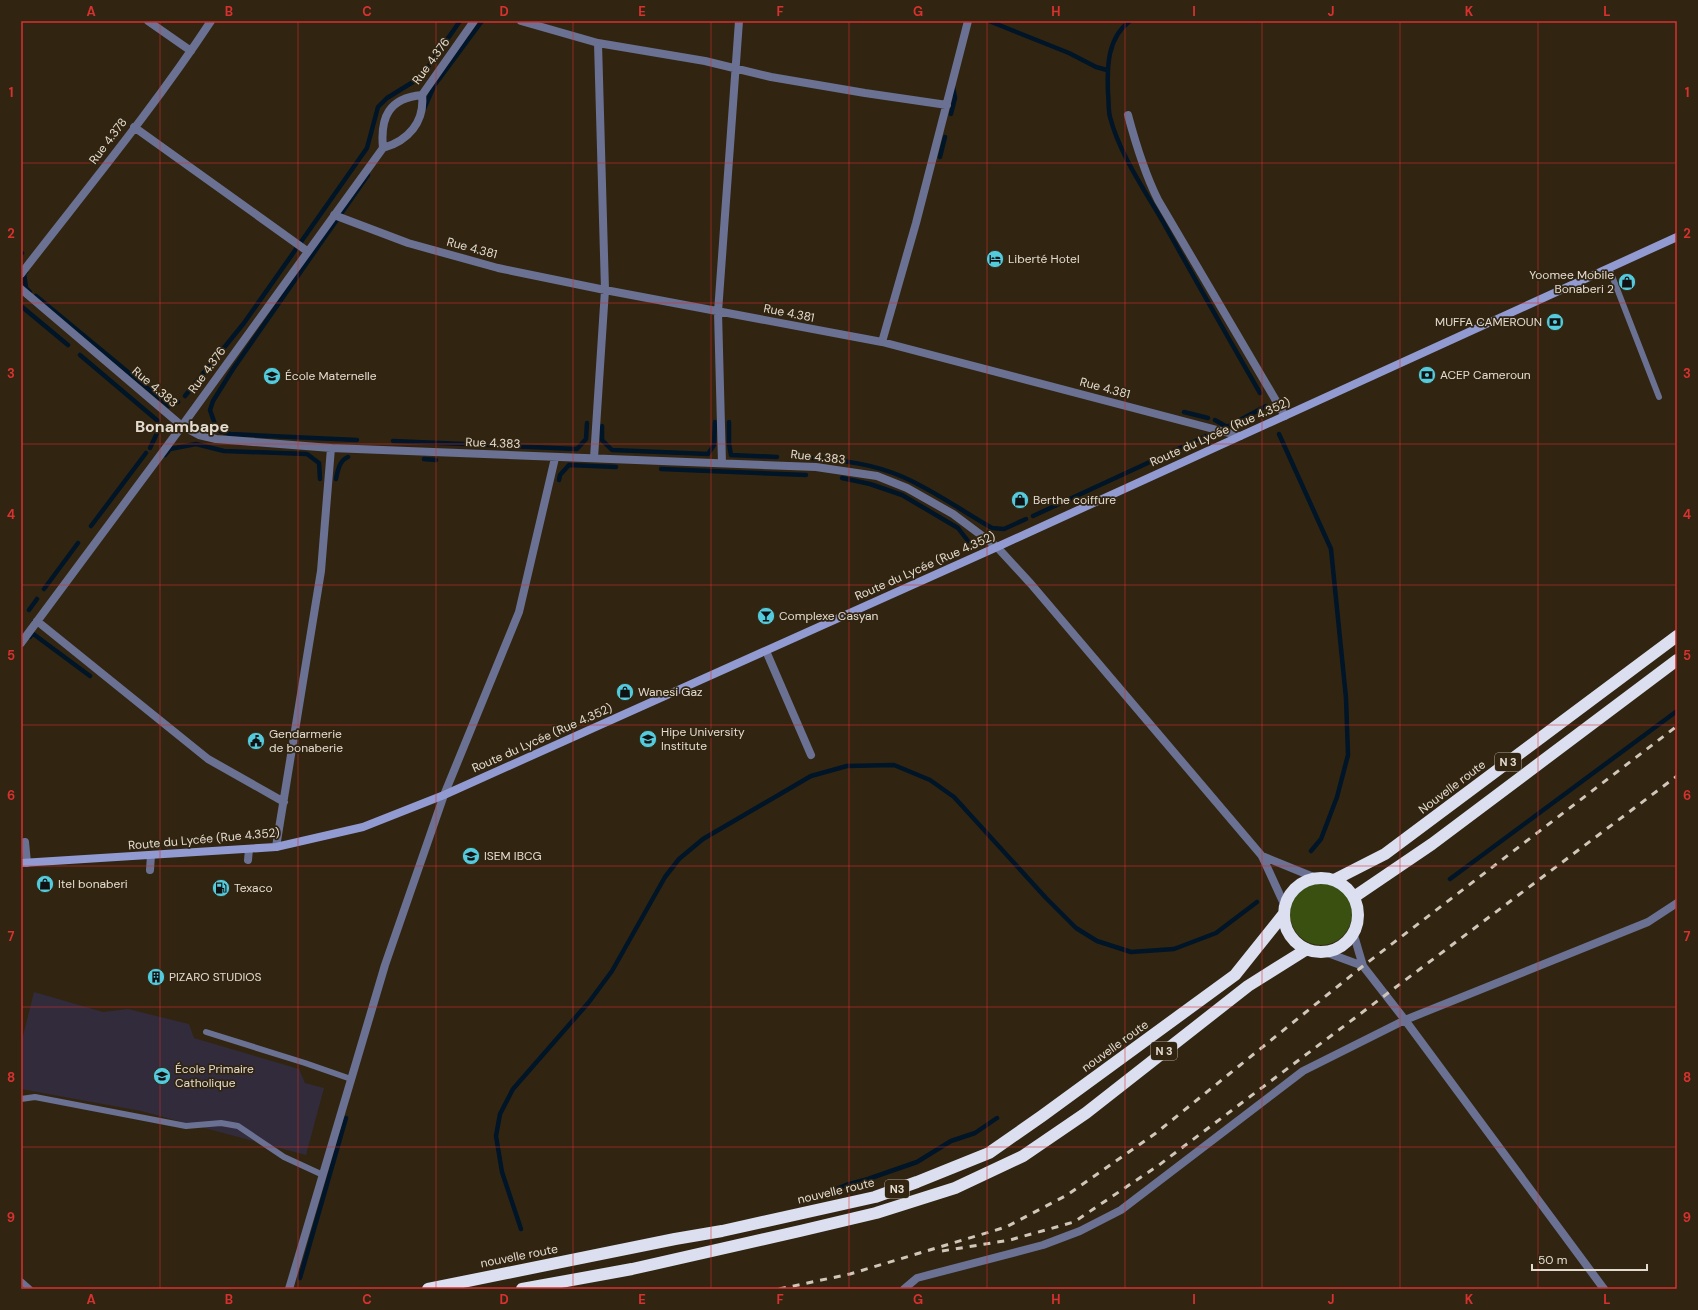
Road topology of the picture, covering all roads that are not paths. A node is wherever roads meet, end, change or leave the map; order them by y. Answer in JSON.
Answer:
{"nodes":[{"id":1,"x":148,"y":21,"type":"edge"},
{"id":2,"x":211,"y":21,"type":"edge"},
{"id":3,"x":474,"y":21,"type":"edge"},
{"id":4,"x":521,"y":21,"type":"edge"},
{"id":5,"x":739,"y":21,"type":"edge"},
{"id":6,"x":968,"y":21,"type":"edge"},
{"id":7,"x":598,"y":43,"type":"junction"},
{"id":8,"x":191,"y":51,"type":"junction"},
{"id":9,"x":736,"y":69,"type":"junction"},
{"id":10,"x":422,"y":95,"type":"junction"},
{"id":11,"x":947,"y":105,"type":"junction"},
{"id":12,"x":1128,"y":115,"type":"dead end"},
{"id":13,"x":134,"y":127,"type":"junction"},
{"id":14,"x":383,"y":148,"type":"junction"},
{"id":15,"x":334,"y":215,"type":"junction"},
{"id":16,"x":1677,"y":238,"type":"edge"},
{"id":17,"x":307,"y":251,"type":"junction"},
{"id":18,"x":1609,"y":268,"type":"junction"},
{"id":19,"x":21,"y":274,"type":"edge"},
{"id":20,"x":21,"y":289,"type":"edge"},
{"id":21,"x":605,"y":290,"type":"junction"},
{"id":22,"x":718,"y":312,"type":"junction"},
{"id":23,"x":882,"y":342,"type":"junction"},
{"id":24,"x":1659,"y":397,"type":"dead end"},
{"id":25,"x":1285,"y":416,"type":"junction"},
{"id":26,"x":182,"y":426,"type":"junction"},
{"id":27,"x":1240,"y":436,"type":"junction"},
{"id":28,"x":331,"y":448,"type":"junction"},
{"id":29,"x":555,"y":458,"type":"junction"},
{"id":30,"x":594,"y":458,"type":"junction"},
{"id":31,"x":722,"y":463,"type":"junction"},
{"id":32,"x":997,"y":547,"type":"junction"},
{"id":33,"x":37,"y":621,"type":"junction"},
{"id":34,"x":1677,"y":636,"type":"edge"},
{"id":35,"x":21,"y":643,"type":"edge"},
{"id":36,"x":766,"y":651,"type":"junction"},
{"id":37,"x":1677,"y":660,"type":"edge"},
{"id":38,"x":811,"y":755,"type":"dead end"},
{"id":39,"x":444,"y":795,"type":"junction"},
{"id":40,"x":284,"y":802,"type":"junction"},
{"id":41,"x":25,"y":842,"type":"dead end"},
{"id":42,"x":276,"y":847,"type":"junction"},
{"id":43,"x":249,"y":849,"type":"junction"},
{"id":44,"x":151,"y":855,"type":"junction"},
{"id":45,"x":1262,"y":856,"type":"junction"},
{"id":46,"x":248,"y":860,"type":"dead end"},
{"id":47,"x":24,"y":863,"type":"edge"},
{"id":48,"x":150,"y":870,"type":"dead end"},
{"id":49,"x":1316,"y":878,"type":"junction"},
{"id":50,"x":1334,"y":880,"type":"junction"},
{"id":51,"x":1354,"y":897,"type":"junction"},
{"id":52,"x":1677,"y":903,"type":"edge"},
{"id":53,"x":1284,"y":910,"type":"junction"},
{"id":54,"x":1354,"y":932,"type":"junction"},
{"id":55,"x":1307,"y":949,"type":"junction"},
{"id":56,"x":1325,"y":952,"type":"junction"},
{"id":57,"x":1363,"y":966,"type":"junction"},
{"id":58,"x":1405,"y":1020,"type":"junction"},
{"id":59,"x":206,"y":1032,"type":"dead end"},
{"id":60,"x":351,"y":1080,"type":"junction"},
{"id":61,"x":21,"y":1099,"type":"edge"},
{"id":62,"x":1023,"y":1156,"type":"joint"},
{"id":63,"x":323,"y":1175,"type":"junction"},
{"id":64,"x":722,"y":1231,"type":"junction"},
{"id":65,"x":726,"y":1248,"type":"junction"},
{"id":66,"x":21,"y":1281,"type":"edge"},
{"id":67,"x":30,"y":1289,"type":"edge"},
{"id":68,"x":289,"y":1289,"type":"edge"},
{"id":69,"x":428,"y":1289,"type":"edge"},
{"id":70,"x":522,"y":1289,"type":"edge"},
{"id":71,"x":904,"y":1289,"type":"edge"},
{"id":72,"x":1604,"y":1289,"type":"edge"}],
"edges":[{"from":1,"to":8,"type":"street"},
{"from":2,"to":8,"type":"street","name":"Rue 4.378"},
{"from":3,"to":10,"type":"street","name":"Rue 4.376"},
{"from":4,"to":7,"type":"street"},
{"from":5,"to":9,"type":"street"},
{"from":6,"to":11,"type":"street"},
{"from":7,"to":9,"type":"street"},
{"from":7,"to":21,"type":"street"},
{"from":8,"to":13,"type":"street","name":"Rue 4.378"},
{"from":9,"to":11,"type":"street"},
{"from":9,"to":22,"type":"street"},
{"from":10,"to":14,"type":"street"},
{"from":10,"to":14,"type":"street"},
{"from":11,"to":23,"type":"street"},
{"from":12,"to":25,"type":"street"},
{"from":13,"to":17,"type":"street"},
{"from":13,"to":19,"type":"street","name":"Rue 4.378"},
{"from":14,"to":15,"type":"street","name":"Rue 4.376"},
{"from":15,"to":17,"type":"street","name":"Rue 4.376"},
{"from":15,"to":21,"type":"street","name":"Rue 4.381"},
{"from":16,"to":18,"type":"main road","name":"Route du Lycée (Rue 4.352)"},
{"from":17,"to":26,"type":"street","name":"Rue 4.376"},
{"from":18,"to":24,"type":"lane"},
{"from":18,"to":25,"type":"main road","name":"Route du Lycée (Rue 4.352)"},
{"from":20,"to":26,"type":"street","name":"Rue 4.383"},
{"from":21,"to":22,"type":"street","name":"Rue 4.381"},
{"from":21,"to":30,"type":"street"},
{"from":22,"to":23,"type":"street","name":"Rue 4.381"},
{"from":22,"to":31,"type":"street"},
{"from":23,"to":27,"type":"street","name":"Rue 4.381"},
{"from":25,"to":27,"type":"main road","name":"Route du Lycée (Rue 4.352)"},
{"from":26,"to":28,"type":"street","name":"Rue 4.383"},
{"from":26,"to":33,"type":"street","name":"Rue 4.376"},
{"from":27,"to":32,"type":"main road","name":"Route du Lycée (Rue 4.352)"},
{"from":28,"to":29,"type":"street","name":"Rue 4.383"},
{"from":28,"to":40,"type":"street"},
{"from":29,"to":30,"type":"street","name":"Rue 4.383"},
{"from":29,"to":39,"type":"street"},
{"from":30,"to":31,"type":"street","name":"Rue 4.383"},
{"from":31,"to":32,"type":"street","name":"Rue 4.383"},
{"from":32,"to":36,"type":"main road","name":"Route du Lycée (Rue 4.352)"},
{"from":32,"to":45,"type":"street","name":"Rue 4.383"},
{"from":33,"to":35,"type":"street","name":"Rue 4.376"},
{"from":33,"to":40,"type":"street"},
{"from":34,"to":50,"type":"highway","name":"Nouvelle route","number":"N 3"},
{"from":36,"to":38,"type":"street"},
{"from":36,"to":39,"type":"main road","name":"Route du Lycée (Rue 4.352)"},
{"from":37,"to":51,"type":"highway"},
{"from":39,"to":42,"type":"main road","name":"Route du Lycée (Rue 4.352)"},
{"from":39,"to":60,"type":"street"},
{"from":40,"to":42,"type":"street"},
{"from":41,"to":47,"type":"street"},
{"from":42,"to":43,"type":"main road","name":"Route du Lycée (Rue 4.352)"},
{"from":43,"to":44,"type":"main road","name":"Route du Lycée (Rue 4.352)"},
{"from":43,"to":46,"type":"street"},
{"from":44,"to":47,"type":"main road","name":"Route du Lycée (Rue 4.352)"},
{"from":44,"to":48,"type":"street"},
{"from":45,"to":49,"type":"street"},
{"from":45,"to":53,"type":"street"},
{"from":49,"to":50,"type":"highway"},
{"from":49,"to":53,"type":"highway"},
{"from":50,"to":51,"type":"highway"},
{"from":51,"to":54,"type":"highway"},
{"from":52,"to":58,"type":"street"},
{"from":53,"to":55,"type":"highway"},
{"from":53,"to":64,"type":"highway","name":"nouvelle route","number":"N3"},
{"from":54,"to":56,"type":"highway"},
{"from":54,"to":57,"type":"street"},
{"from":55,"to":56,"type":"highway"},
{"from":55,"to":62,"type":"highway","number":"N 3"},
{"from":56,"to":57,"type":"street"},
{"from":57,"to":58,"type":"street"},
{"from":58,"to":71,"type":"street"},
{"from":58,"to":72,"type":"street"},
{"from":59,"to":60,"type":"lane"},
{"from":60,"to":63,"type":"street"},
{"from":61,"to":63,"type":"lane"},
{"from":62,"to":65,"type":"highway","number":"N3"},
{"from":63,"to":68,"type":"street"},
{"from":64,"to":65,"type":"highway"},
{"from":64,"to":69,"type":"highway","name":"nouvelle route","number":"N3"},
{"from":65,"to":70,"type":"highway","number":"N3"},
{"from":66,"to":67,"type":"lane"}]}
